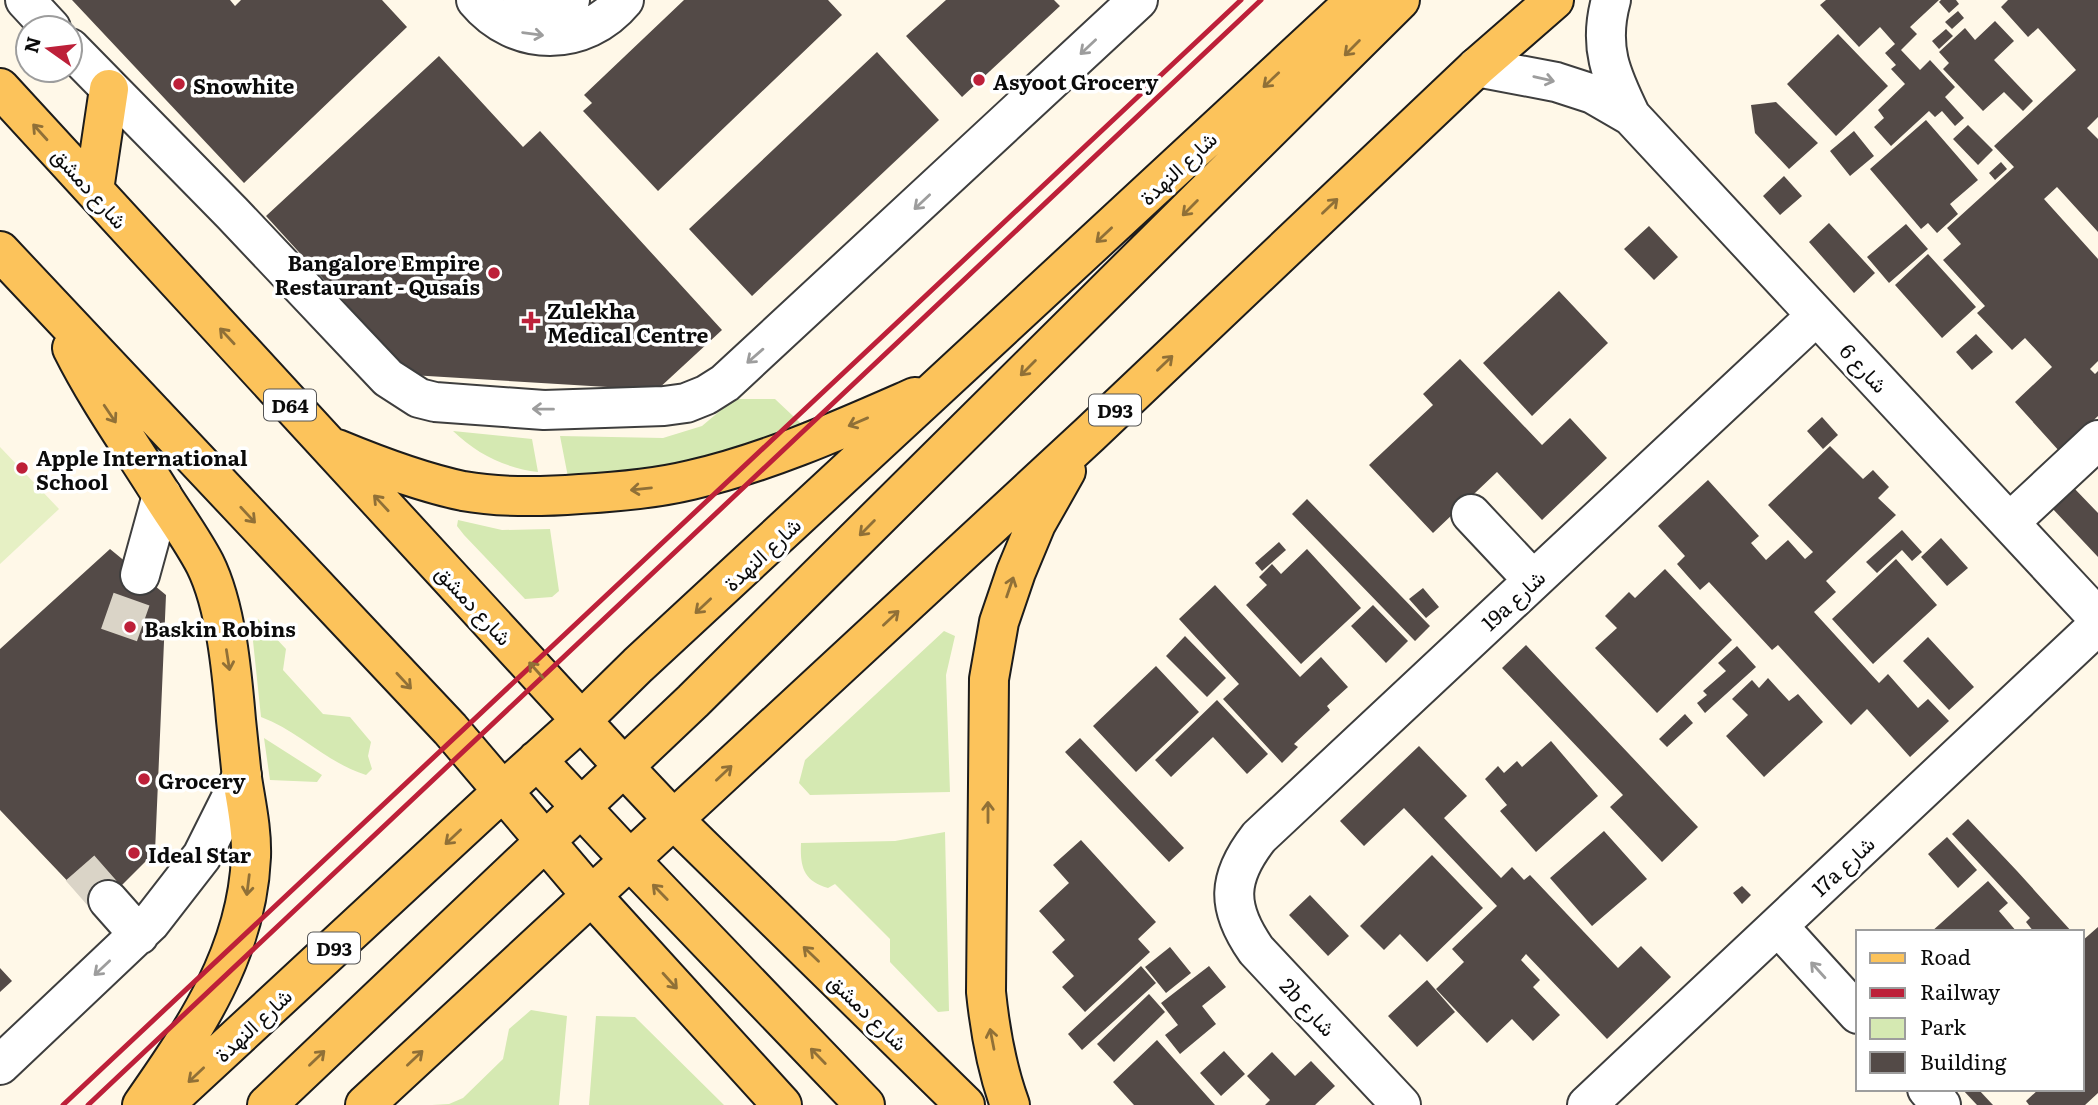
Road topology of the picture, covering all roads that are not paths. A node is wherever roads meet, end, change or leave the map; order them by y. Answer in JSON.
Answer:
{"nodes":[{"id":1,"x":24,"y":0,"type":"edge"},
{"id":2,"x":476,"y":0,"type":"edge"},
{"id":3,"x":522,"y":0,"type":"edge"},
{"id":4,"x":570,"y":0,"type":"edge"},
{"id":5,"x":624,"y":0,"type":"edge"},
{"id":6,"x":1138,"y":0,"type":"edge"},
{"id":7,"x":1356,"y":0,"type":"edge"},
{"id":8,"x":1400,"y":0,"type":"edge"},
{"id":9,"x":1554,"y":0,"type":"edge"},
{"id":10,"x":1611,"y":0,"type":"edge"},
{"id":11,"x":38,"y":14,"type":"edge"},
{"id":12,"x":84,"y":63,"type":"edge"},
{"id":13,"x":1477,"y":66,"type":"junction"},
{"id":14,"x":0,"y":88,"type":"edge"},
{"id":15,"x":109,"y":89,"type":"junction"},
{"id":16,"x":1631,"y":116,"type":"junction"},
{"id":17,"x":94,"y":190,"type":"junction"},
{"id":18,"x":0,"y":251,"type":"edge"},
{"id":19,"x":55,"y":310,"type":"junction"},
{"id":20,"x":1816,"y":316,"type":"junction"},
{"id":21,"x":943,"y":385,"type":"junction"},
{"id":22,"x":1090,"y":434,"type":"junction"},
{"id":23,"x":2098,"y":440,"type":"edge"},
{"id":24,"x":328,"y":446,"type":"junction"},
{"id":25,"x":168,"y":504,"type":"junction"},
{"id":26,"x":1471,"y":514,"type":"dead end"},
{"id":27,"x":2010,"y":522,"type":"junction"},
{"id":28,"x":147,"y":580,"type":"tunnel mouth"},
{"id":29,"x":1533,"y":580,"type":"junction"},
{"id":30,"x":2098,"y":618,"type":"edge"},
{"id":31,"x":2098,"y":625,"type":"edge"},
{"id":32,"x":581,"y":721,"type":"junction"},
{"id":33,"x":537,"y":760,"type":"junction"},
{"id":34,"x":624,"y":767,"type":"junction"},
{"id":35,"x":242,"y":776,"type":"junction"},
{"id":36,"x":503,"y":791,"type":"junction"},
{"id":37,"x":581,"y":807,"type":"junction"},
{"id":38,"x":674,"y":819,"type":"junction"},
{"id":39,"x":545,"y":841,"type":"junction"},
{"id":40,"x":629,"y":859,"type":"junction"},
{"id":41,"x":114,"y":894,"type":"tunnel mouth"},
{"id":42,"x":591,"y":895,"type":"junction"},
{"id":43,"x":1234,"y":898,"type":"joint"},
{"id":44,"x":1777,"y":926,"type":"junction"},
{"id":45,"x":144,"y":929,"type":"junction"},
{"id":46,"x":1856,"y":1012,"type":"edge"},
{"id":47,"x":0,"y":1065,"type":"edge"},
{"id":48,"x":1929,"y":1091,"type":"edge"},
{"id":49,"x":142,"y":1105,"type":"edge"},
{"id":50,"x":164,"y":1105,"type":"edge"},
{"id":51,"x":268,"y":1105,"type":"edge"},
{"id":52,"x":365,"y":1105,"type":"edge"},
{"id":53,"x":782,"y":1105,"type":"edge"},
{"id":54,"x":865,"y":1105,"type":"edge"},
{"id":55,"x":965,"y":1105,"type":"edge"},
{"id":56,"x":1010,"y":1105,"type":"edge"},
{"id":57,"x":1401,"y":1105,"type":"edge"},
{"id":58,"x":1587,"y":1105,"type":"edge"},
{"id":59,"x":1941,"y":1105,"type":"edge"}],
"edges":[{"from":1,"to":11,"type":"street"},
{"from":2,"to":5,"type":"street","one_way":true},
{"from":3,"to":4,"type":"street"},
{"from":6,"to":15,"type":"street","one_way":true},
{"from":7,"to":21,"type":"main road","name":"شارع النهدة","number":"D93","one_way":true},
{"from":8,"to":34,"type":"main road","one_way":true},
{"from":9,"to":13,"type":"main road","number":"D93"},
{"from":10,"to":16,"type":"street","name":"شارع 6"},
{"from":12,"to":15,"type":"street"},
{"from":13,"to":16,"type":"street","name":"شارع 6","one_way":true},
{"from":22,"to":13,"type":"main road","number":"D93","one_way":true},
{"from":17,"to":14,"type":"main road","name":"شارع دمشق","number":"D64","one_way":true},
{"from":15,"to":17,"type":"main road"},
{"from":16,"to":20,"type":"street","name":"شارع 6"},
{"from":24,"to":17,"type":"main road","name":"شارع دمشق","number":"D64","one_way":true},
{"from":18,"to":19,"type":"main road"},
{"from":19,"to":25,"type":"main road","one_way":true},
{"from":19,"to":36,"type":"main road","one_way":true},
{"from":20,"to":27,"type":"street","name":"شارع 6"},
{"from":20,"to":29,"type":"street","name":"19a شارع"},
{"from":21,"to":24,"type":"main road","one_way":true},
{"from":21,"to":32,"type":"main road","name":"شارع النهدة","number":"D93","one_way":true},
{"from":38,"to":22,"type":"main road","number":"D93","one_way":true},
{"from":56,"to":22,"type":"main road","one_way":true},
{"from":23,"to":27,"type":"street"},
{"from":32,"to":24,"type":"main road","name":"شارع دمشق","number":"D64","one_way":true},
{"from":25,"to":28,"type":"street"},
{"from":25,"to":35,"type":"main road","one_way":true},
{"from":26,"to":29,"type":"street"},
{"from":27,"to":30,"type":"street","name":"شارع 6"},
{"from":29,"to":43,"type":"street","name":"19a شارع"},
{"from":31,"to":44,"type":"street","name":"17a شارع"},
{"from":32,"to":33,"type":"main road","name":"شارع النهدة","number":"D93"},
{"from":32,"to":34,"type":"main road","name":"شارع دمشق","number":"D64"},
{"from":33,"to":36,"type":"main road","name":"شارع النهدة","number":"D93"},
{"from":33,"to":37,"type":"main road"},
{"from":34,"to":37,"type":"main road"},
{"from":34,"to":38,"type":"main road","name":"شارع دمشق","number":"D64"},
{"from":35,"to":45,"type":"street"},
{"from":35,"to":49,"type":"main road","one_way":true},
{"from":36,"to":39,"type":"main road"},
{"from":36,"to":50,"type":"main road","name":"شارع النهدة","number":"D93","one_way":true},
{"from":37,"to":39,"type":"main road"},
{"from":37,"to":40,"type":"main road"},
{"from":38,"to":40,"type":"main road","number":"D93"},
{"from":55,"to":38,"type":"main road","name":"شارع دمشق","number":"D64","one_way":true},
{"from":39,"to":42,"type":"main road"},
{"from":51,"to":39,"type":"main road","one_way":true},
{"from":40,"to":42,"type":"main road","number":"D93"},
{"from":54,"to":40,"type":"main road","one_way":true},
{"from":41,"to":45,"type":"street"},
{"from":52,"to":42,"type":"main road","number":"D93","one_way":true},
{"from":42,"to":53,"type":"main road","one_way":true},
{"from":43,"to":57,"type":"street","name":"2b شارع"},
{"from":46,"to":44,"type":"street","one_way":true},
{"from":44,"to":58,"type":"street","name":"17a شارع"},
{"from":45,"to":47,"type":"street","one_way":true},
{"from":48,"to":59,"type":"street"}]}
